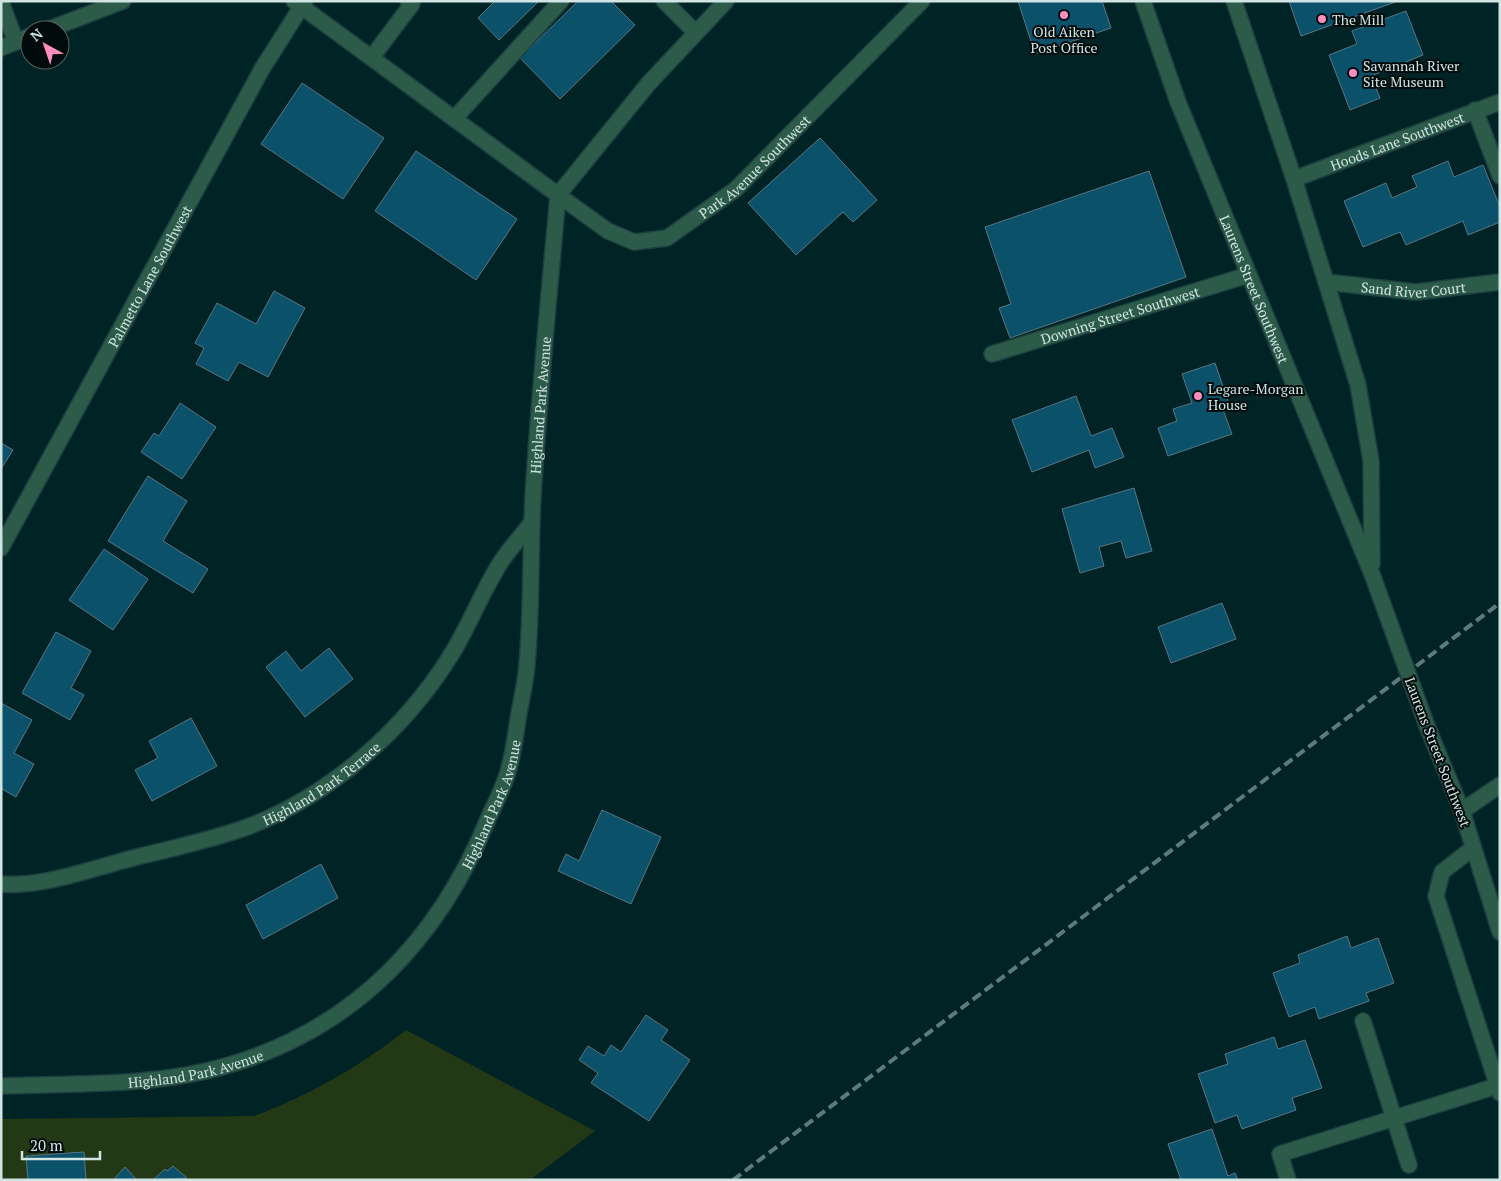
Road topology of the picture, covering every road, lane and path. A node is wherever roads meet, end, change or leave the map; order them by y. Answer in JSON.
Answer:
{"nodes":[{"id":1,"x":123,"y":1,"type":"edge"},
{"id":2,"x":408,"y":1,"type":"edge"},
{"id":3,"x":561,"y":1,"type":"edge"},
{"id":4,"x":664,"y":1,"type":"edge"},
{"id":5,"x":726,"y":1,"type":"edge"},
{"id":6,"x":922,"y":1,"type":"edge"},
{"id":7,"x":1143,"y":1,"type":"edge"},
{"id":8,"x":1234,"y":1,"type":"edge"},
{"id":9,"x":1,"y":2,"type":"edge"},
{"id":10,"x":300,"y":3,"type":"edge"},
{"id":11,"x":70,"y":21,"type":"edge"},
{"id":12,"x":696,"y":33,"type":"junction"},
{"id":13,"x":20,"y":34,"type":"edge"},
{"id":14,"x":20,"y":40,"type":"edge"},
{"id":15,"x":1,"y":48,"type":"edge"},
{"id":16,"x":372,"y":57,"type":"junction"},
{"id":17,"x":1500,"y":102,"type":"edge"},
{"id":18,"x":1475,"y":110,"type":"junction"},
{"id":19,"x":454,"y":119,"type":"junction"},
{"id":20,"x":1500,"y":176,"type":"edge"},
{"id":21,"x":1294,"y":178,"type":"junction"},
{"id":22,"x":558,"y":195,"type":"junction"},
{"id":23,"x":1248,"y":275,"type":"junction"},
{"id":24,"x":1326,"y":282,"type":"junction"},
{"id":25,"x":1500,"y":282,"type":"edge"},
{"id":26,"x":992,"y":354,"type":"dead end"},
{"id":27,"x":531,"y":523,"type":"junction"},
{"id":28,"x":1,"y":548,"type":"edge"},
{"id":29,"x":1372,"y":574,"type":"junction"},
{"id":30,"x":1500,"y":785,"type":"edge"},
{"id":31,"x":1462,"y":811,"type":"junction"},
{"id":32,"x":1473,"y":848,"type":"junction"},
{"id":33,"x":1,"y":884,"type":"edge"},
{"id":34,"x":1500,"y":932,"type":"edge"},
{"id":35,"x":1363,"y":1021,"type":"dead end"},
{"id":36,"x":1,"y":1086,"type":"edge"},
{"id":37,"x":1499,"y":1088,"type":"edge"},
{"id":38,"x":1394,"y":1117,"type":"junction"},
{"id":39,"x":1409,"y":1165,"type":"dead end"},
{"id":40,"x":1288,"y":1180,"type":"edge"}],
"edges":[{"from":1,"to":11,"type":"street"},
{"from":2,"to":16,"type":"street"},
{"from":3,"to":19,"type":"street"},
{"from":4,"to":12,"type":"street"},
{"from":5,"to":12,"type":"street"},
{"from":6,"to":22,"type":"street","name":"Park Avenue Southwest"},
{"from":7,"to":23,"type":"street","name":"Laurens Street Southwest"},
{"from":8,"to":21,"type":"street","name":"Laurens Street Southwest"},
{"from":9,"to":13,"type":"street"},
{"from":10,"to":16,"type":"street","name":"Park Avenue Southwest"},
{"from":10,"to":28,"type":"street","name":"Palmetto Lane Southwest"},
{"from":12,"to":22,"type":"street"},
{"from":14,"to":15,"type":"street"},
{"from":16,"to":19,"type":"street","name":"Park Avenue Southwest"},
{"from":17,"to":18,"type":"street","name":"Hoods Lane Southwest"},
{"from":18,"to":20,"type":"street"},
{"from":18,"to":21,"type":"street","name":"Hoods Lane Southwest"},
{"from":19,"to":22,"type":"street","name":"Park Avenue Southwest"},
{"from":21,"to":24,"type":"street","name":"Laurens Street Southwest"},
{"from":22,"to":27,"type":"street","name":"Highland Park Avenue"},
{"from":23,"to":26,"type":"street","name":"Downing Street Southwest"},
{"from":23,"to":29,"type":"street","name":"Laurens Street Southwest"},
{"from":24,"to":25,"type":"street","name":"Sand River Court"},
{"from":24,"to":29,"type":"street","name":"Laurens Street Southwest"},
{"from":27,"to":33,"type":"street","name":"Highland Park Terrace"},
{"from":27,"to":36,"type":"street","name":"Highland Park Avenue"},
{"from":29,"to":31,"type":"street","name":"Laurens Street Southwest","bridge":true},
{"from":30,"to":31,"type":"street"},
{"from":31,"to":32,"type":"street","name":"Laurens Street Southwest"},
{"from":32,"to":34,"type":"street","name":"Laurens Street Southwest"},
{"from":32,"to":37,"type":"street"},
{"from":35,"to":38,"type":"street"},
{"from":37,"to":38,"type":"street"},
{"from":38,"to":39,"type":"street"},
{"from":38,"to":40,"type":"street"}]}
